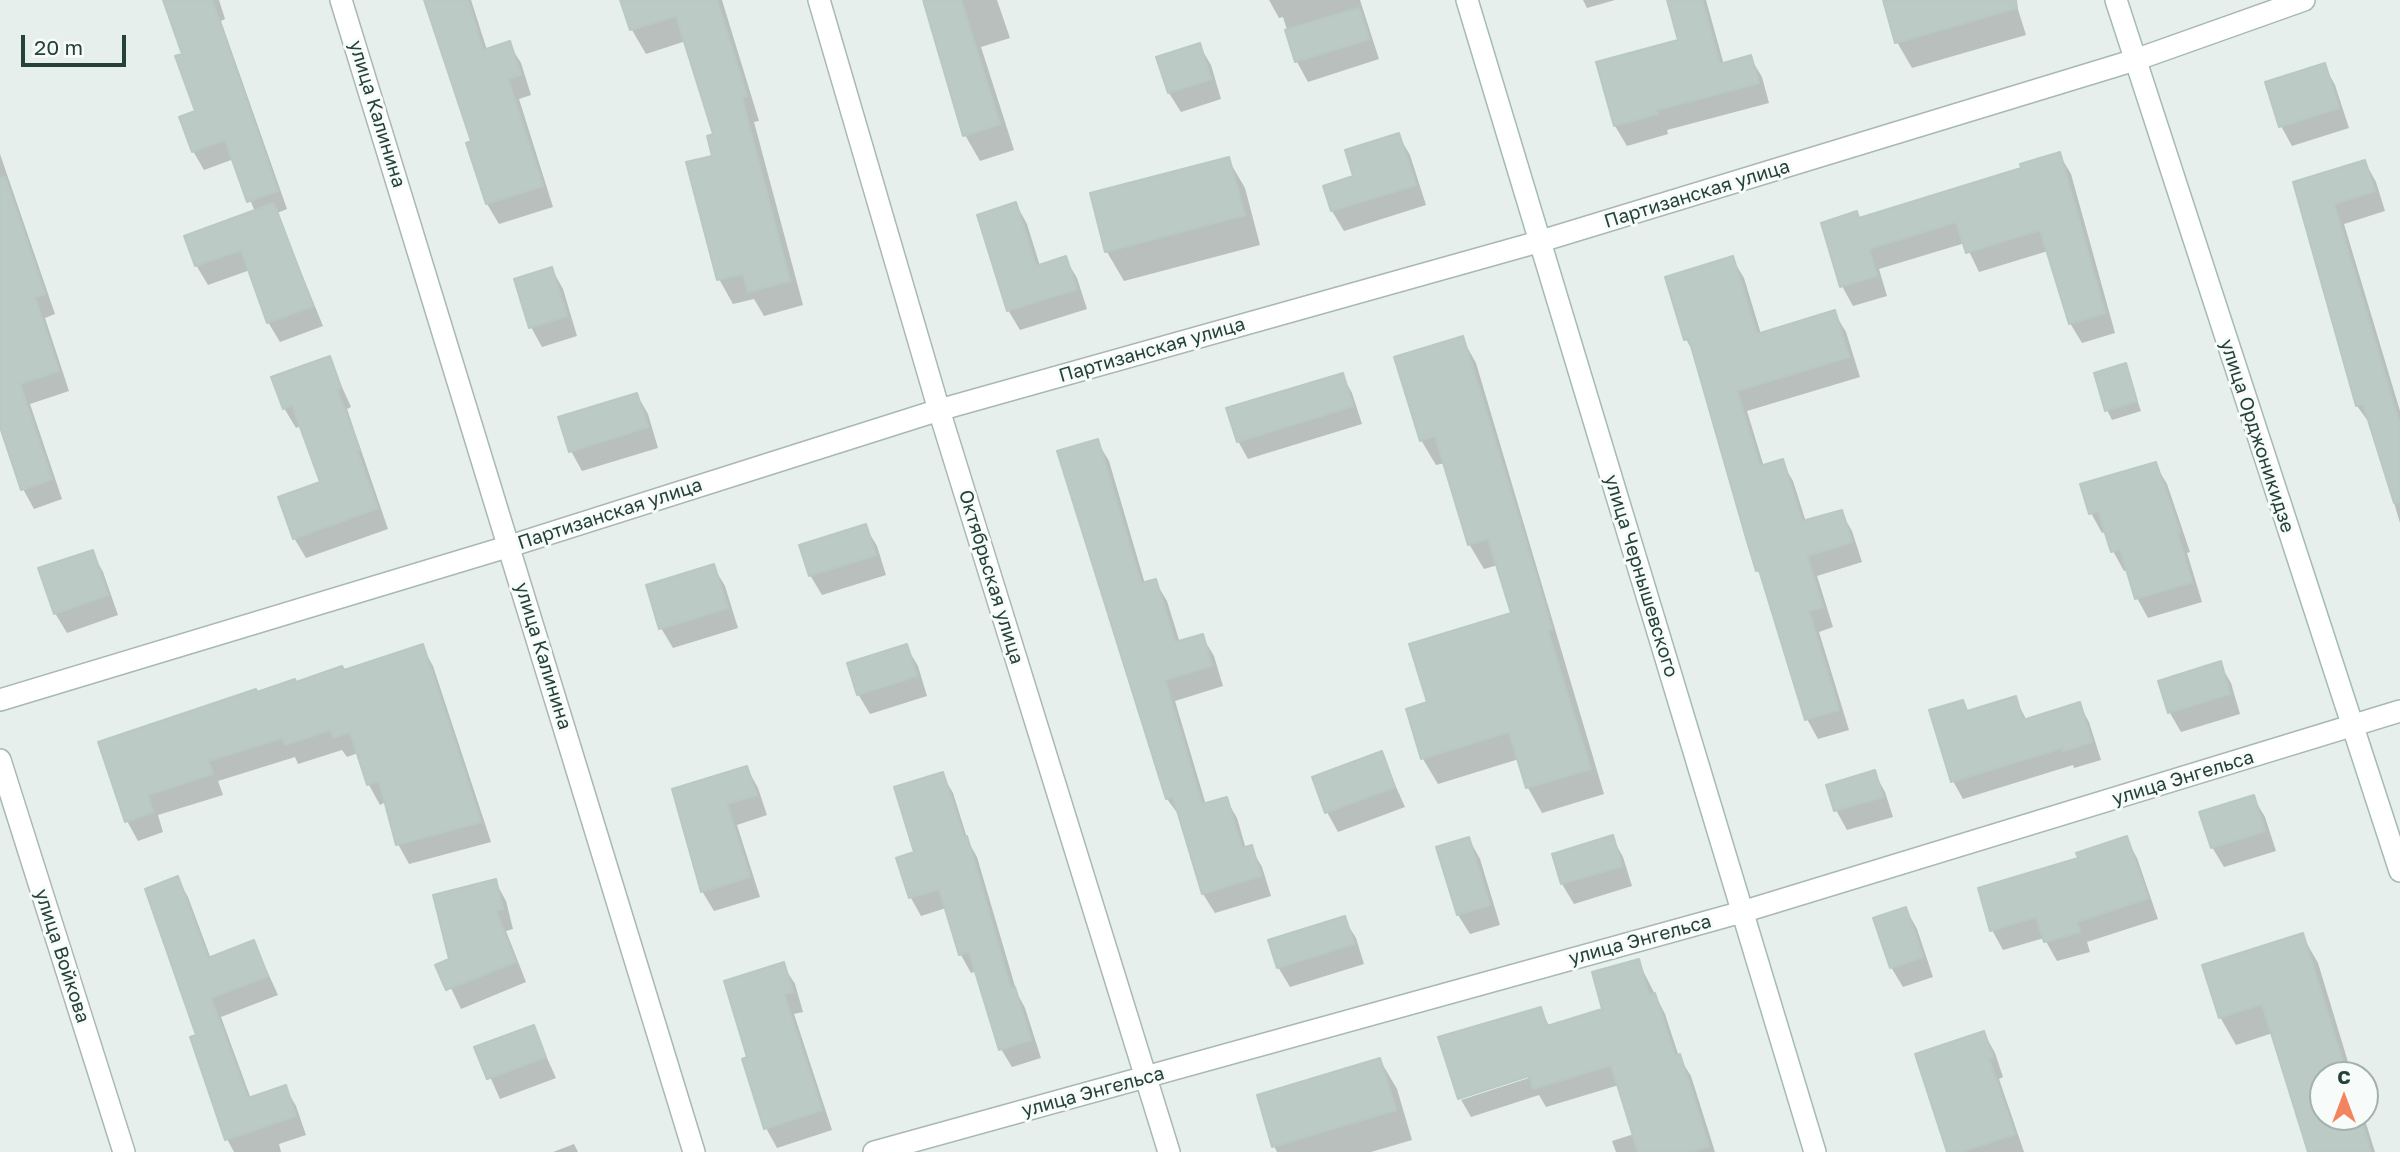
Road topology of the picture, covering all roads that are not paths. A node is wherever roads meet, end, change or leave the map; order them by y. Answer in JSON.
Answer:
{"nodes":[{"id":1,"x":341,"y":0,"type":"edge"},
{"id":2,"x":819,"y":0,"type":"edge"},
{"id":3,"x":1468,"y":0,"type":"edge"},
{"id":4,"x":2116,"y":0,"type":"edge"},
{"id":5,"x":2304,"y":0,"type":"edge"},
{"id":6,"x":2134,"y":60,"type":"junction"},
{"id":7,"x":1538,"y":242,"type":"junction"},
{"id":8,"x":939,"y":410,"type":"junction"},
{"id":9,"x":510,"y":546,"type":"junction"},
{"id":10,"x":0,"y":700,"type":"edge"},
{"id":11,"x":2400,"y":711,"type":"edge"},
{"id":12,"x":2352,"y":726,"type":"junction"},
{"id":13,"x":0,"y":760,"type":"edge"},
{"id":14,"x":2400,"y":871,"type":"edge"},
{"id":15,"x":1742,"y":912,"type":"junction"},
{"id":16,"x":1146,"y":1077,"type":"junction"},
{"id":17,"x":124,"y":1152,"type":"edge"},
{"id":18,"x":694,"y":1152,"type":"edge"},
{"id":19,"x":874,"y":1152,"type":"edge"},
{"id":20,"x":1169,"y":1152,"type":"edge"},
{"id":21,"x":1815,"y":1152,"type":"edge"}],
"edges":[{"from":1,"to":9,"type":"street","name":"улица Калинина"},
{"from":2,"to":8,"type":"street","name":"Октябрьская улица"},
{"from":3,"to":7,"type":"street","name":"улица Чернышевского"},
{"from":4,"to":6,"type":"street","name":"улица Орджоникидзе"},
{"from":5,"to":6,"type":"street","name":"Партизанская улица"},
{"from":6,"to":7,"type":"street","name":"Партизанская улица"},
{"from":6,"to":12,"type":"street","name":"улица Орджоникидзе"},
{"from":7,"to":8,"type":"street","name":"Партизанская улица"},
{"from":7,"to":15,"type":"street","name":"улица Чернышевского"},
{"from":8,"to":9,"type":"street","name":"Партизанская улица"},
{"from":8,"to":16,"type":"street","name":"Октябрьская улица"},
{"from":9,"to":10,"type":"street","name":"Партизанская улица"},
{"from":9,"to":18,"type":"street","name":"улица Калинина"},
{"from":11,"to":12,"type":"street","name":"улица Энгельса"},
{"from":12,"to":14,"type":"street","name":"улица Орджоникидзе"},
{"from":12,"to":15,"type":"street","name":"улица Энгельса"},
{"from":13,"to":17,"type":"street","name":"улица Войкова"},
{"from":15,"to":16,"type":"street","name":"улица Энгельса"},
{"from":15,"to":21,"type":"street","name":"улица Чернышевского"},
{"from":16,"to":19,"type":"street","name":"улица Энгельса"},
{"from":16,"to":20,"type":"street","name":"Октябрьская улица"}]}
